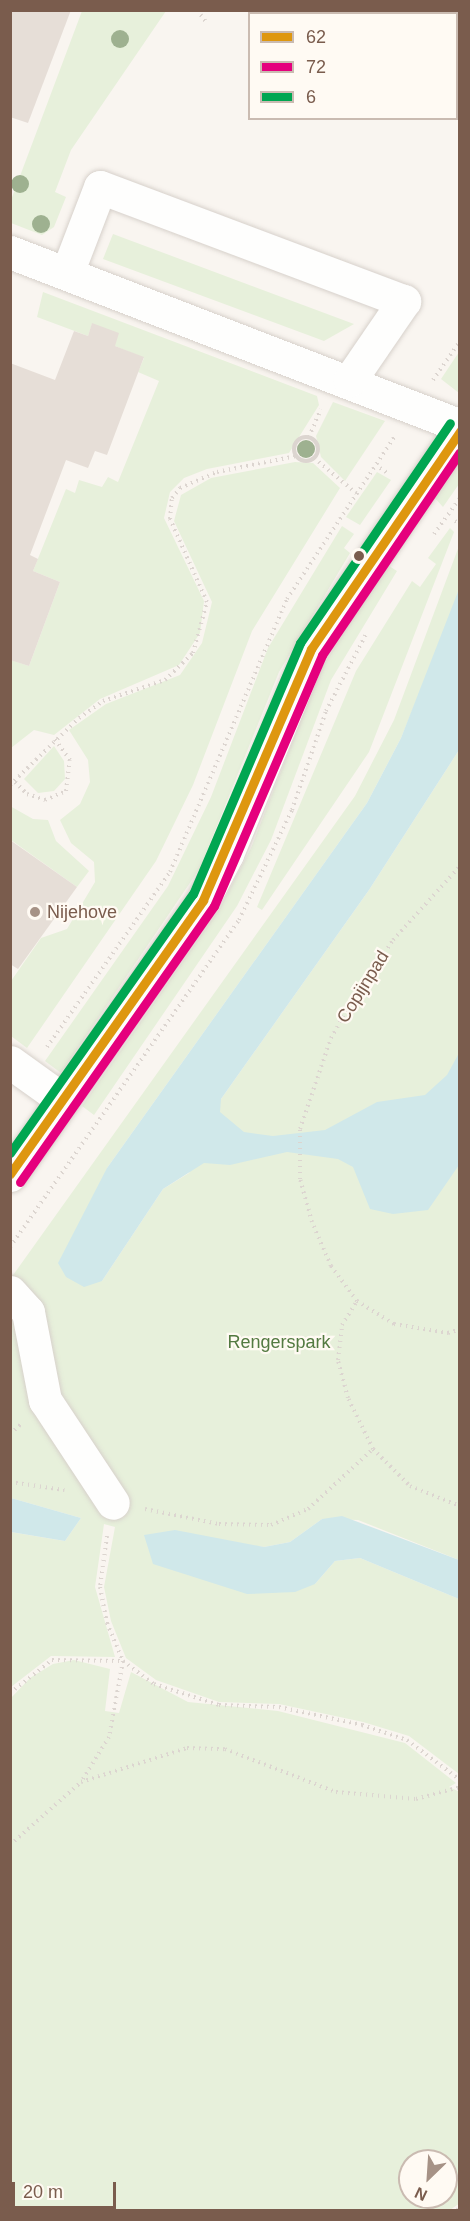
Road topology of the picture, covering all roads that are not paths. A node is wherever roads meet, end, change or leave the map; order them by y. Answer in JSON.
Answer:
{"nodes":[{"id":1,"x":10,"y":252,"type":"edge"},
{"id":2,"x":67,"y":273,"type":"junction"},
{"id":3,"x":350,"y":380,"type":"junction"},
{"id":4,"x":459,"y":428,"type":"edge"},
{"id":5,"x":19,"y":1068,"type":"edge"},
{"id":6,"x":63,"y":1100,"type":"junction"},
{"id":7,"x":10,"y":1175,"type":"edge"},
{"id":8,"x":10,"y":1292,"type":"edge"},
{"id":9,"x":113,"y":1503,"type":"road end"}],
"edges":[{"from":1,"to":2,"type":"street"},
{"from":2,"to":3,"type":"street"},
{"from":2,"to":3,"type":"street"},
{"from":3,"to":4,"type":"street"},
{"from":4,"to":6,"type":"street"},
{"from":5,"to":6,"type":"street"},
{"from":6,"to":7,"type":"street"},
{"from":8,"to":9,"type":"street"}]}
